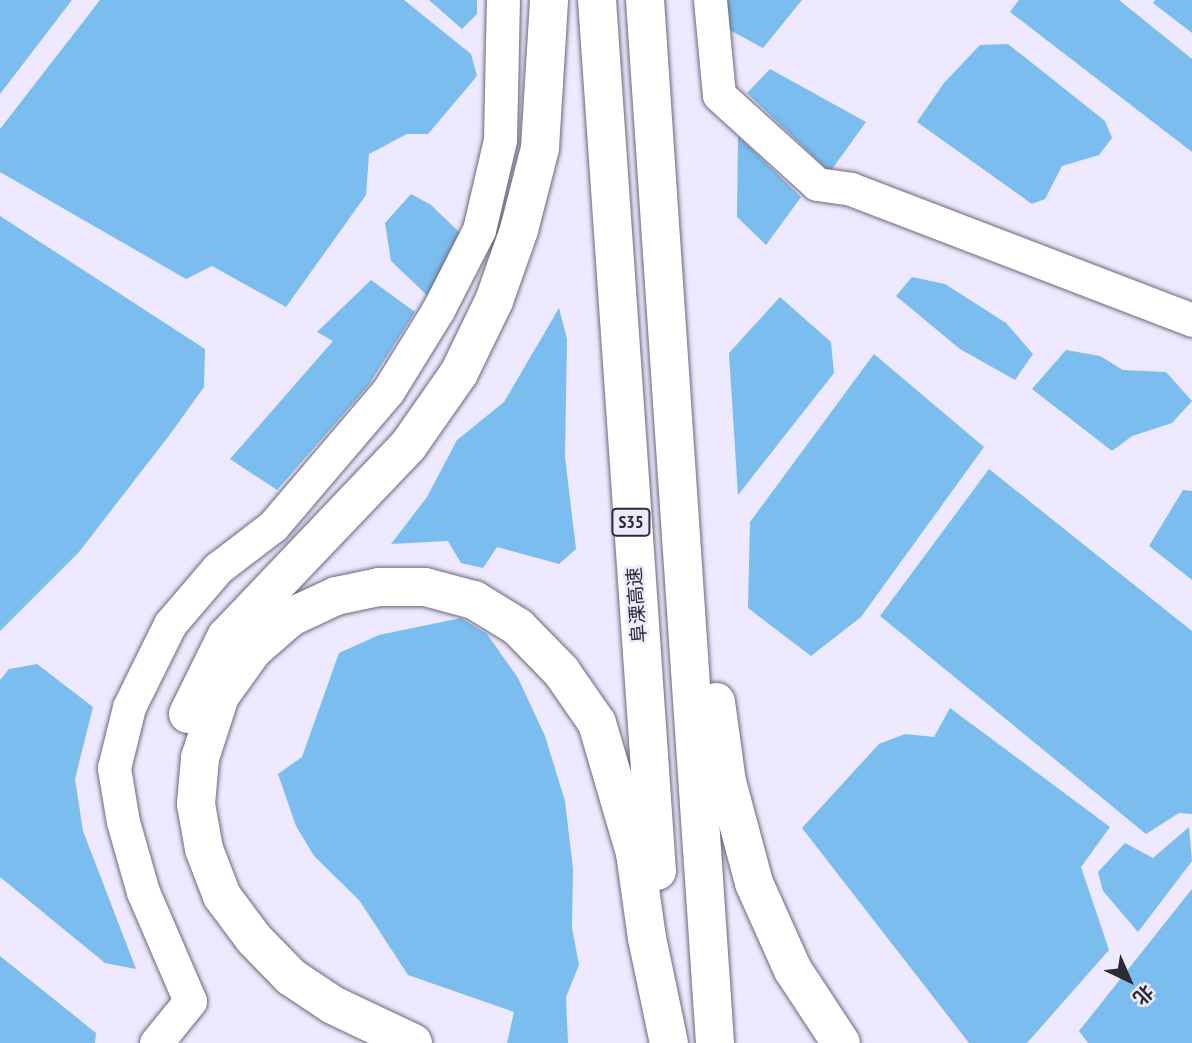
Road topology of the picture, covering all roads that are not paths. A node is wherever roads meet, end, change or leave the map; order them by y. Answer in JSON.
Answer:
{"nodes":[{"id":1,"x":503,"y":0,"type":"edge"},
{"id":2,"x":550,"y":0,"type":"edge"},
{"id":3,"x":597,"y":0,"type":"edge"},
{"id":4,"x":645,"y":0,"type":"edge"},
{"id":5,"x":710,"y":0,"type":"edge"},
{"id":6,"x":1192,"y":320,"type":"edge"},
{"id":7,"x":680,"y":515,"type":"junction"},
{"id":8,"x":336,"y":1025,"type":"edge"},
{"id":9,"x":156,"y":1043,"type":"edge"},
{"id":10,"x":413,"y":1043,"type":"edge"},
{"id":11,"x":670,"y":1043,"type":"edge"},
{"id":12,"x":715,"y":1043,"type":"edge"},
{"id":13,"x":841,"y":1043,"type":"edge"}],
"edges":[{"from":1,"to":9,"type":"street"},
{"from":2,"to":8,"type":"highway"},
{"from":3,"to":11,"type":"highway","name":"阜溧高速","number":"S35"},
{"from":4,"to":7,"type":"highway","number":"S35"},
{"from":5,"to":6,"type":"street"},
{"from":7,"to":12,"type":"highway","number":"S35"},
{"from":7,"to":13,"type":"highway"},
{"from":8,"to":10,"type":"highway"},
{"from":8,"to":11,"type":"highway"}]}
